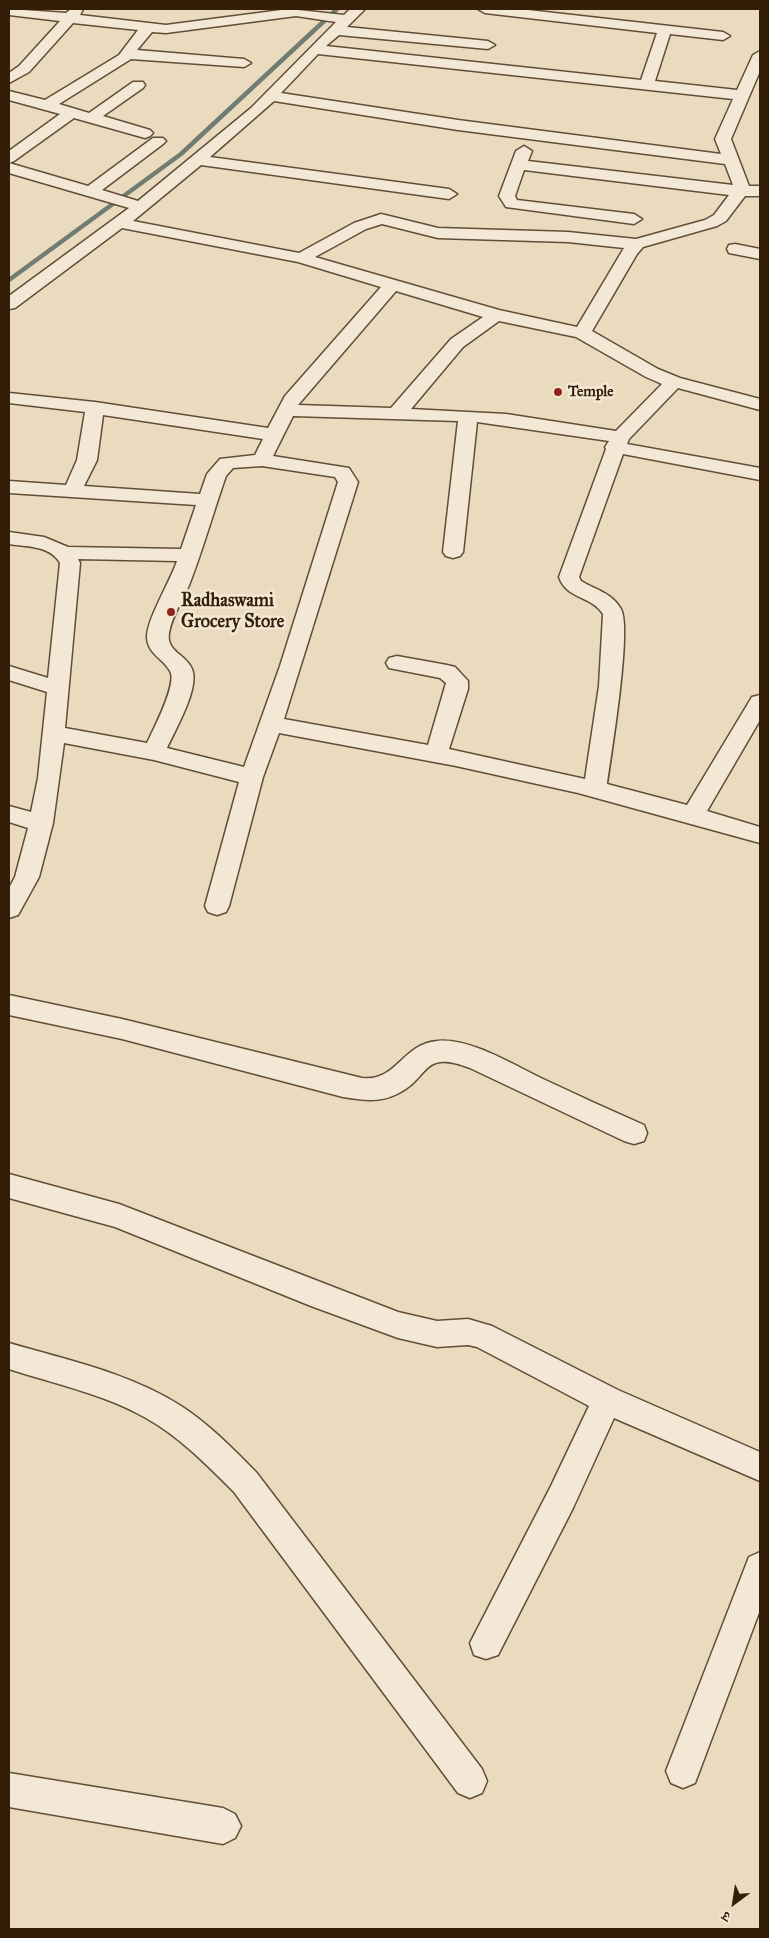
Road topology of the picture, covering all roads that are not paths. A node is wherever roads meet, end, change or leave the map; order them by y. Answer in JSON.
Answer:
{"nodes":[{"id":1,"x":358,"y":9,"type":"edge"},
{"id":2,"x":485,"y":9,"type":"edge"},
{"id":3,"x":298,"y":10,"type":"edge"},
{"id":4,"x":9,"y":11,"type":"edge"},
{"id":5,"x":537,"y":12,"type":"edge"},
{"id":6,"x":74,"y":14,"type":"edge"},
{"id":7,"x":249,"y":14,"type":"edge"},
{"id":8,"x":176,"y":16,"type":"dead end"},
{"id":9,"x":346,"y":19,"type":"junction"},
{"id":10,"x":147,"y":28,"type":"junction"},
{"id":11,"x":166,"y":29,"type":"junction"},
{"id":12,"x":665,"y":29,"type":"junction"},
{"id":13,"x":334,"y":30,"type":"junction"},
{"id":14,"x":723,"y":36,"type":"dead end"},
{"id":15,"x":488,"y":45,"type":"dead end"},
{"id":16,"x":315,"y":48,"type":"junction"},
{"id":17,"x":128,"y":54,"type":"junction"},
{"id":18,"x":760,"y":55,"type":"edge"},
{"id":19,"x":244,"y":63,"type":"dead end"},
{"id":20,"x":9,"y":79,"type":"edge"},
{"id":21,"x":138,"y":84,"type":"dead end"},
{"id":22,"x":646,"y":85,"type":"junction"},
{"id":23,"x":9,"y":95,"type":"edge"},
{"id":24,"x":270,"y":96,"type":"junction"},
{"id":25,"x":742,"y":96,"type":"junction"},
{"id":26,"x":48,"y":105,"type":"junction"},
{"id":27,"x":74,"y":112,"type":"junction"},
{"id":28,"x":92,"y":117,"type":"junction"},
{"id":29,"x":530,"y":134,"type":"junction"},
{"id":30,"x":9,"y":158,"type":"edge"},
{"id":31,"x":198,"y":160,"type":"junction"},
{"id":32,"x":731,"y":160,"type":"junction"},
{"id":33,"x":518,"y":165,"type":"junction"},
{"id":34,"x":13,"y":173,"type":"edge"},
{"id":35,"x":740,"y":190,"type":"junction"},
{"id":36,"x":760,"y":191,"type":"edge"},
{"id":37,"x":90,"y":192,"type":"junction"},
{"id":38,"x":449,"y":194,"type":"dead end"},
{"id":39,"x":134,"y":204,"type":"junction"},
{"id":40,"x":634,"y":219,"type":"dead end"},
{"id":41,"x":120,"y":223,"type":"junction"},
{"id":42,"x":637,"y":244,"type":"junction"},
{"id":43,"x":735,"y":249,"type":"dead end"},
{"id":44,"x":760,"y":254,"type":"edge"},
{"id":45,"x":301,"y":258,"type":"junction"},
{"id":46,"x":392,"y":285,"type":"junction"},
{"id":47,"x":9,"y":304,"type":"edge"},
{"id":48,"x":496,"y":315,"type":"junction"},
{"id":49,"x":582,"y":333,"type":"junction"},
{"id":50,"x":674,"y":382,"type":"junction"},
{"id":51,"x":9,"y":398,"type":"edge"},
{"id":52,"x":760,"y":404,"type":"edge"},
{"id":53,"x":95,"y":408,"type":"junction"},
{"id":54,"x":286,"y":410,"type":"junction"},
{"id":55,"x":397,"y":413,"type":"junction"},
{"id":56,"x":468,"y":416,"type":"junction"},
{"id":57,"x":274,"y":435,"type":"junction"},
{"id":58,"x":617,"y":442,"type":"junction"},
{"id":59,"x":262,"y":460,"type":"junction"},
{"id":60,"x":760,"y":474,"type":"edge"},
{"id":61,"x":9,"y":487,"type":"edge"},
{"id":62,"x":73,"y":490,"type":"junction"},
{"id":63,"x":207,"y":500,"type":"junction"},
{"id":64,"x":9,"y":538,"type":"edge"},
{"id":65,"x":452,"y":552,"type":"dead end"},
{"id":66,"x":65,"y":553,"type":"junction"},
{"id":67,"x":189,"y":555,"type":"junction"},
{"id":68,"x":397,"y":663,"type":"dead end"},
{"id":69,"x":9,"y":673,"type":"edge"},
{"id":70,"x":57,"y":688,"type":"junction"},
{"id":71,"x":760,"y":702,"type":"edge"},
{"id":72,"x":271,"y":724,"type":"junction"},
{"id":73,"x":53,"y":733,"type":"junction"},
{"id":74,"x":154,"y":752,"type":"junction"},
{"id":75,"x":437,"y":753,"type":"junction"},
{"id":76,"x":252,"y":776,"type":"junction"},
{"id":77,"x":595,"y":787,"type":"junction"},
{"id":78,"x":9,"y":814,"type":"edge"},
{"id":79,"x":693,"y":814,"type":"junction"},
{"id":80,"x":41,"y":822,"type":"junction"},
{"id":81,"x":760,"y":835,"type":"edge"},
{"id":82,"x":217,"y":906,"type":"dead end"},
{"id":83,"x":9,"y":909,"type":"edge"},
{"id":84,"x":9,"y":1005,"type":"edge"},
{"id":85,"x":634,"y":1133,"type":"dead end"},
{"id":86,"x":9,"y":1186,"type":"edge"},
{"id":87,"x":9,"y":1356,"type":"edge"},
{"id":88,"x":607,"y":1400,"type":"junction"},
{"id":89,"x":760,"y":1467,"type":"edge"},
{"id":90,"x":760,"y":1568,"type":"edge"},
{"id":91,"x":486,"y":1643,"type":"dead end"},
{"id":92,"x":683,"y":1771,"type":"dead end"},
{"id":93,"x":470,"y":1781,"type":"dead end"},
{"id":94,"x":9,"y":1790,"type":"edge"},
{"id":95,"x":223,"y":1826,"type":"dead end"}],
"edges":[{"from":1,"to":9,"type":"street"},
{"from":2,"to":5,"type":"street"},
{"from":3,"to":7,"type":"street"},
{"from":3,"to":9,"type":"street"},
{"from":4,"to":6,"type":"street"},
{"from":5,"to":12,"type":"street"},
{"from":6,"to":10,"type":"street"},
{"from":6,"to":20,"type":"street"},
{"from":7,"to":11,"type":"street"},
{"from":8,"to":11,"type":"street"},
{"from":9,"to":13,"type":"street"},
{"from":10,"to":11,"type":"street"},
{"from":10,"to":17,"type":"street"},
{"from":12,"to":14,"type":"street"},
{"from":12,"to":22,"type":"street"},
{"from":13,"to":15,"type":"street"},
{"from":13,"to":16,"type":"street"},
{"from":16,"to":22,"type":"street"},
{"from":16,"to":24,"type":"street"},
{"from":17,"to":19,"type":"street"},
{"from":17,"to":26,"type":"street"},
{"from":18,"to":25,"type":"street"},
{"from":21,"to":28,"type":"street"},
{"from":22,"to":25,"type":"street"},
{"from":23,"to":26,"type":"street"},
{"from":24,"to":29,"type":"street"},
{"from":24,"to":31,"type":"street"},
{"from":25,"to":32,"type":"street"},
{"from":26,"to":27,"type":"street"},
{"from":27,"to":28,"type":"street"},
{"from":27,"to":30,"type":"street"},
{"from":28,"to":37,"type":"street"},
{"from":29,"to":32,"type":"street"},
{"from":29,"to":33,"type":"street"},
{"from":31,"to":38,"type":"street"},
{"from":31,"to":39,"type":"street"},
{"from":32,"to":35,"type":"street"},
{"from":33,"to":35,"type":"street"},
{"from":33,"to":40,"type":"street"},
{"from":34,"to":37,"type":"street"},
{"from":35,"to":36,"type":"street"},
{"from":35,"to":42,"type":"street"},
{"from":37,"to":39,"type":"street"},
{"from":39,"to":41,"type":"street"},
{"from":41,"to":45,"type":"street"},
{"from":41,"to":47,"type":"street"},
{"from":42,"to":45,"type":"street"},
{"from":42,"to":49,"type":"street"},
{"from":43,"to":44,"type":"street"},
{"from":45,"to":46,"type":"street"},
{"from":46,"to":48,"type":"street"},
{"from":46,"to":54,"type":"street"},
{"from":48,"to":49,"type":"street"},
{"from":48,"to":55,"type":"street"},
{"from":49,"to":50,"type":"street"},
{"from":50,"to":52,"type":"street"},
{"from":50,"to":58,"type":"street"},
{"from":51,"to":53,"type":"street"},
{"from":53,"to":57,"type":"street"},
{"from":53,"to":62,"type":"street"},
{"from":54,"to":55,"type":"street"},
{"from":54,"to":57,"type":"street"},
{"from":55,"to":56,"type":"street"},
{"from":56,"to":58,"type":"street"},
{"from":56,"to":65,"type":"street"},
{"from":57,"to":59,"type":"street"},
{"from":58,"to":60,"type":"street"},
{"from":58,"to":77,"type":"street"},
{"from":59,"to":63,"type":"street"},
{"from":59,"to":72,"type":"street"},
{"from":61,"to":62,"type":"street"},
{"from":62,"to":63,"type":"street"},
{"from":63,"to":67,"type":"street"},
{"from":64,"to":66,"type":"street"},
{"from":66,"to":67,"type":"street"},
{"from":66,"to":70,"type":"street"},
{"from":67,"to":74,"type":"street"},
{"from":68,"to":75,"type":"street"},
{"from":69,"to":70,"type":"street"},
{"from":70,"to":73,"type":"street"},
{"from":71,"to":79,"type":"street"},
{"from":72,"to":75,"type":"street"},
{"from":72,"to":76,"type":"street"},
{"from":73,"to":74,"type":"street"},
{"from":73,"to":80,"type":"street"},
{"from":74,"to":76,"type":"street"},
{"from":75,"to":77,"type":"street"},
{"from":76,"to":82,"type":"street"},
{"from":77,"to":79,"type":"street"},
{"from":78,"to":80,"type":"street"},
{"from":79,"to":81,"type":"street"},
{"from":80,"to":83,"type":"street"},
{"from":84,"to":85,"type":"street"},
{"from":86,"to":88,"type":"street"},
{"from":87,"to":93,"type":"street"},
{"from":88,"to":89,"type":"street"},
{"from":88,"to":91,"type":"street"},
{"from":90,"to":92,"type":"street"},
{"from":94,"to":95,"type":"street"}]}
